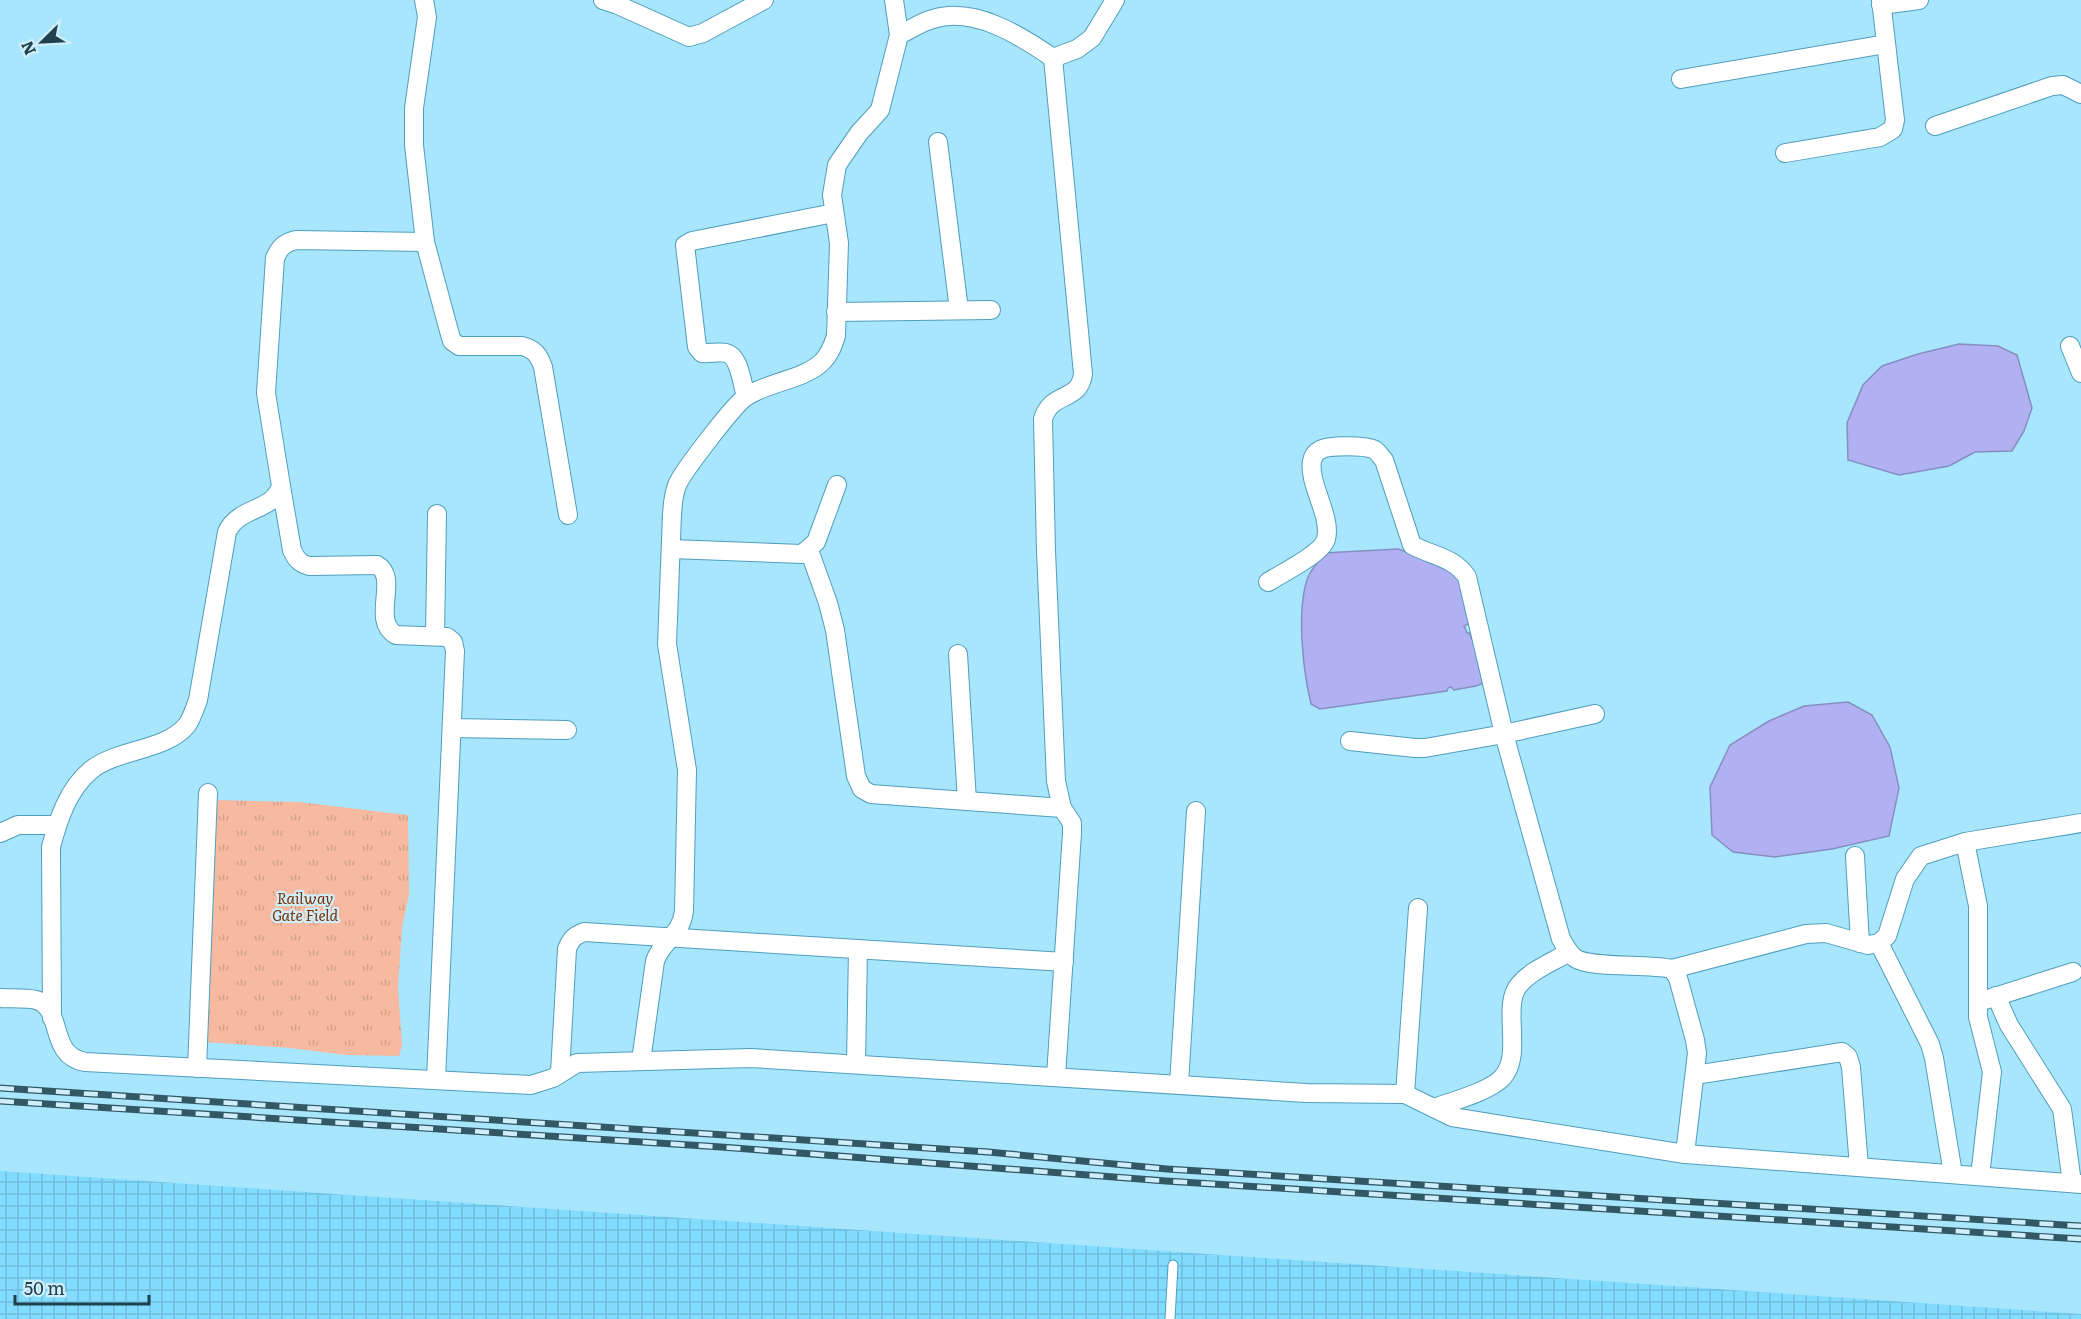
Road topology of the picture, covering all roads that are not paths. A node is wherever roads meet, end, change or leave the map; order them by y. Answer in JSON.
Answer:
{"nodes":[{"id":1,"x":424,"y":0,"type":"edge"},
{"id":2,"x":603,"y":0,"type":"edge"},
{"id":3,"x":764,"y":0,"type":"edge"},
{"id":4,"x":894,"y":0,"type":"edge"},
{"id":5,"x":1115,"y":0,"type":"edge"},
{"id":6,"x":1919,"y":0,"type":"edge"},
{"id":7,"x":1881,"y":2,"type":"edge"},
{"id":8,"x":734,"y":7,"type":"edge"},
{"id":9,"x":899,"y":35,"type":"junction"},
{"id":10,"x":1886,"y":44,"type":"junction"},
{"id":11,"x":1053,"y":58,"type":"junction"},
{"id":12,"x":1681,"y":79,"type":"dead end"},
{"id":13,"x":2081,"y":94,"type":"edge"},
{"id":14,"x":1935,"y":126,"type":"dead end"},
{"id":15,"x":938,"y":142,"type":"dead end"},
{"id":16,"x":1785,"y":153,"type":"dead end"},
{"id":17,"x":834,"y":213,"type":"junction"},
{"id":18,"x":425,"y":242,"type":"junction"},
{"id":19,"x":959,"y":310,"type":"junction"},
{"id":20,"x":991,"y":310,"type":"dead end"},
{"id":21,"x":836,"y":312,"type":"junction"},
{"id":22,"x":2070,"y":346,"type":"dead end"},
{"id":23,"x":2081,"y":373,"type":"edge"},
{"id":24,"x":746,"y":396,"type":"junction"},
{"id":25,"x":837,"y":485,"type":"dead end"},
{"id":26,"x":281,"y":486,"type":"junction"},
{"id":27,"x":437,"y":514,"type":"dead end"},
{"id":28,"x":568,"y":515,"type":"dead end"},
{"id":29,"x":670,"y":549,"type":"junction"},
{"id":30,"x":809,"y":550,"type":"junction"},
{"id":31,"x":1268,"y":582,"type":"dead end"},
{"id":32,"x":435,"y":636,"type":"junction"},
{"id":33,"x":958,"y":654,"type":"dead end"},
{"id":34,"x":1595,"y":714,"type":"dead end"},
{"id":35,"x":452,"y":728,"type":"junction"},
{"id":36,"x":567,"y":730,"type":"dead end"},
{"id":37,"x":1504,"y":734,"type":"junction"},
{"id":38,"x":1350,"y":741,"type":"dead end"},
{"id":39,"x":208,"y":793,"type":"dead end"},
{"id":40,"x":967,"y":801,"type":"junction"},
{"id":41,"x":1062,"y":808,"type":"junction"},
{"id":42,"x":1196,"y":811,"type":"dead end"},
{"id":43,"x":2081,"y":823,"type":"edge"},
{"id":44,"x":56,"y":825,"type":"junction"},
{"id":45,"x":0,"y":833,"type":"edge"},
{"id":46,"x":1965,"y":842,"type":"junction"},
{"id":47,"x":1855,"y":856,"type":"dead end"},
{"id":48,"x":1418,"y":908,"type":"dead end"},
{"id":49,"x":672,"y":937,"type":"junction"},
{"id":50,"x":1860,"y":943,"type":"junction"},
{"id":51,"x":1879,"y":943,"type":"junction"},
{"id":52,"x":858,"y":949,"type":"junction"},
{"id":53,"x":1569,"y":952,"type":"junction"},
{"id":54,"x":1064,"y":962,"type":"junction"},
{"id":55,"x":1671,"y":969,"type":"junction"},
{"id":56,"x":2073,"y":972,"type":"dead end"},
{"id":57,"x":1996,"y":996,"type":"junction"},
{"id":58,"x":0,"y":998,"type":"edge"},
{"id":59,"x":1977,"y":1002,"type":"junction"},
{"id":60,"x":52,"y":1018,"type":"junction"},
{"id":61,"x":641,"y":1061,"type":"junction"},
{"id":62,"x":856,"y":1064,"type":"junction"},
{"id":63,"x":197,"y":1068,"type":"junction"},
{"id":64,"x":560,"y":1074,"type":"junction"},
{"id":65,"x":1695,"y":1075,"type":"junction"},
{"id":66,"x":1056,"y":1076,"type":"junction"},
{"id":67,"x":435,"y":1080,"type":"junction"},
{"id":68,"x":1179,"y":1084,"type":"junction"},
{"id":69,"x":1405,"y":1094,"type":"junction"},
{"id":70,"x":1434,"y":1108,"type":"junction"},
{"id":71,"x":2074,"y":1144,"type":"edge"},
{"id":72,"x":1685,"y":1154,"type":"junction"},
{"id":73,"x":1859,"y":1167,"type":"junction"},
{"id":74,"x":1953,"y":1174,"type":"junction"},
{"id":75,"x":1980,"y":1176,"type":"junction"},
{"id":76,"x":2076,"y":1183,"type":"edge"},
{"id":77,"x":1173,"y":1265,"type":"dead end"},
{"id":78,"x":1170,"y":1319,"type":"edge"}],
"edges":[{"from":1,"to":18,"type":"street"},
{"from":2,"to":8,"type":"street"},
{"from":3,"to":8,"type":"street"},
{"from":4,"to":9,"type":"street"},
{"from":5,"to":11,"type":"street"},
{"from":6,"to":7,"type":"street"},
{"from":7,"to":10,"type":"street"},
{"from":9,"to":11,"type":"street"},
{"from":9,"to":17,"type":"street"},
{"from":10,"to":12,"type":"street"},
{"from":10,"to":16,"type":"street"},
{"from":11,"to":41,"type":"street"},
{"from":13,"to":14,"type":"street"},
{"from":15,"to":19,"type":"street"},
{"from":17,"to":21,"type":"street"},
{"from":17,"to":24,"type":"street"},
{"from":18,"to":26,"type":"street"},
{"from":18,"to":28,"type":"street"},
{"from":19,"to":20,"type":"street"},
{"from":19,"to":21,"type":"street"},
{"from":21,"to":24,"type":"street"},
{"from":22,"to":23,"type":"street"},
{"from":24,"to":29,"type":"street"},
{"from":25,"to":30,"type":"street"},
{"from":26,"to":32,"type":"street"},
{"from":26,"to":44,"type":"street"},
{"from":27,"to":32,"type":"street"},
{"from":29,"to":30,"type":"street"},
{"from":29,"to":49,"type":"street"},
{"from":30,"to":40,"type":"street"},
{"from":31,"to":37,"type":"street"},
{"from":32,"to":35,"type":"street"},
{"from":33,"to":40,"type":"street"},
{"from":34,"to":37,"type":"street"},
{"from":35,"to":36,"type":"street"},
{"from":35,"to":67,"type":"street"},
{"from":37,"to":38,"type":"street"},
{"from":37,"to":53,"type":"street"},
{"from":39,"to":63,"type":"street"},
{"from":40,"to":41,"type":"street"},
{"from":41,"to":54,"type":"street"},
{"from":42,"to":68,"type":"street"},
{"from":43,"to":46,"type":"street"},
{"from":44,"to":45,"type":"street"},
{"from":44,"to":60,"type":"street"},
{"from":46,"to":51,"type":"street"},
{"from":46,"to":59,"type":"street"},
{"from":47,"to":50,"type":"street"},
{"from":48,"to":69,"type":"street"},
{"from":49,"to":52,"type":"street"},
{"from":49,"to":61,"type":"street"},
{"from":49,"to":64,"type":"street"},
{"from":50,"to":51,"type":"street"},
{"from":50,"to":55,"type":"street"},
{"from":51,"to":74,"type":"street"},
{"from":52,"to":54,"type":"street"},
{"from":52,"to":62,"type":"street"},
{"from":53,"to":55,"type":"street"},
{"from":53,"to":70,"type":"street"},
{"from":54,"to":66,"type":"street"},
{"from":55,"to":65,"type":"street"},
{"from":56,"to":57,"type":"street"},
{"from":57,"to":59,"type":"street"},
{"from":57,"to":71,"type":"street"},
{"from":58,"to":60,"type":"street"},
{"from":59,"to":75,"type":"street"},
{"from":60,"to":63,"type":"street"},
{"from":61,"to":62,"type":"street"},
{"from":61,"to":64,"type":"street"},
{"from":62,"to":66,"type":"street"},
{"from":63,"to":67,"type":"street"},
{"from":64,"to":67,"type":"street"},
{"from":65,"to":72,"type":"street"},
{"from":65,"to":73,"type":"street"},
{"from":66,"to":68,"type":"street"},
{"from":68,"to":69,"type":"street"},
{"from":69,"to":70,"type":"street"},
{"from":70,"to":72,"type":"street"},
{"from":71,"to":76,"type":"street"},
{"from":72,"to":73,"type":"street"},
{"from":73,"to":74,"type":"street"},
{"from":74,"to":75,"type":"street"},
{"from":75,"to":76,"type":"street"},
{"from":77,"to":78,"type":"lane"}]}
